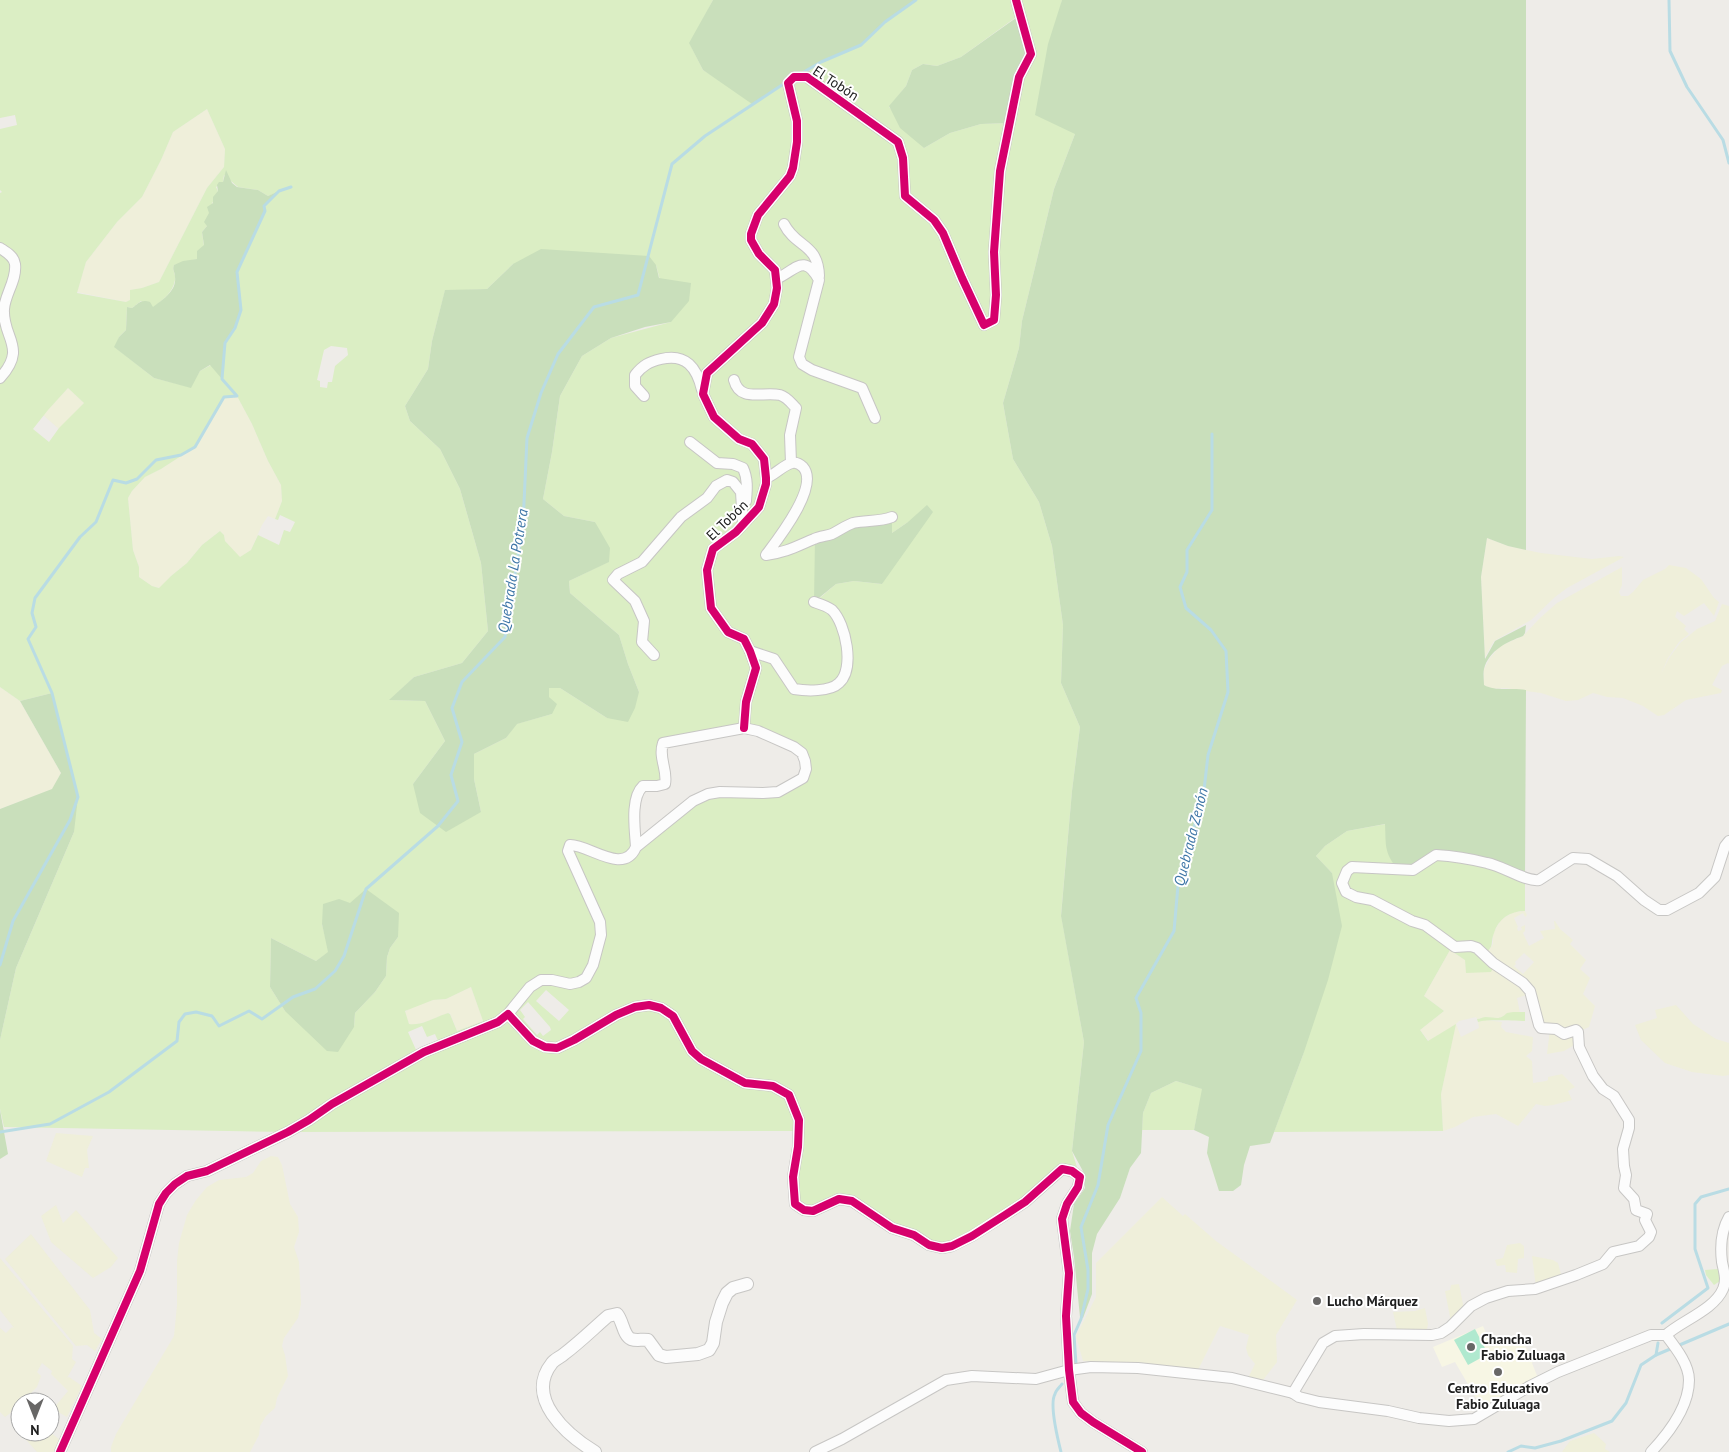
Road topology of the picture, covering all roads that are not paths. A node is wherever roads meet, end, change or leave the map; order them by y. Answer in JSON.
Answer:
{"nodes":[{"id":1,"x":1016,"y":0,"type":"edge"},
{"id":2,"x":784,"y":224,"type":"dead end"},
{"id":3,"x":0,"y":248,"type":"edge"},
{"id":4,"x":776,"y":279,"type":"junction"},
{"id":5,"x":819,"y":280,"type":"junction"},
{"id":6,"x":0,"y":378,"type":"edge"},
{"id":7,"x":734,"y":380,"type":"dead end"},
{"id":8,"x":702,"y":394,"type":"junction"},
{"id":9,"x":644,"y":396,"type":"dead end"},
{"id":10,"x":875,"y":418,"type":"dead end"},
{"id":11,"x":690,"y":442,"type":"dead end"},
{"id":12,"x":791,"y":463,"type":"junction"},
{"id":13,"x":766,"y":478,"type":"junction"},
{"id":14,"x":892,"y":517,"type":"dead end"},
{"id":15,"x":743,"y":524,"type":"junction"},
{"id":16,"x":814,"y":602,"type":"dead end"},
{"id":17,"x":750,"y":651,"type":"junction"},
{"id":18,"x":654,"y":655,"type":"dead end"},
{"id":19,"x":744,"y":728,"type":"junction"},
{"id":20,"x":1729,"y":841,"type":"edge"},
{"id":21,"x":636,"y":847,"type":"junction"},
{"id":22,"x":508,"y":1014,"type":"junction"},
{"id":23,"x":1729,"y":1217,"type":"edge"},
{"id":24,"x":747,"y":1284,"type":"dead end"},
{"id":25,"x":1666,"y":1335,"type":"junction"},
{"id":26,"x":1069,"y":1370,"type":"junction"},
{"id":27,"x":1293,"y":1393,"type":"junction"},
{"id":28,"x":60,"y":1452,"type":"edge"},
{"id":29,"x":594,"y":1452,"type":"edge"},
{"id":30,"x":815,"y":1452,"type":"edge"},
{"id":31,"x":1142,"y":1452,"type":"edge"},
{"id":32,"x":1650,"y":1452,"type":"edge"}],
"edges":[{"from":1,"to":4,"type":"street","name":"El Tobón"},
{"from":2,"to":5,"type":"street"},
{"from":3,"to":6,"type":"street"},
{"from":4,"to":5,"type":"street"},
{"from":4,"to":8,"type":"street"},
{"from":5,"to":10,"type":"street"},
{"from":7,"to":12,"type":"street"},
{"from":8,"to":9,"type":"street","name":"El Tobón"},
{"from":8,"to":13,"type":"street","name":"El Tobón"},
{"from":11,"to":15,"type":"street","name":"El Tobón"},
{"from":12,"to":13,"type":"street"},
{"from":12,"to":14,"type":"street"},
{"from":13,"to":15,"type":"street","name":"El Tobón"},
{"from":15,"to":17,"type":"street","name":"El Tobón"},
{"from":15,"to":18,"type":"street","name":"El Tobón"},
{"from":16,"to":17,"type":"street"},
{"from":17,"to":19,"type":"street"},
{"from":19,"to":21,"type":"street"},
{"from":19,"to":21,"type":"street"},
{"from":20,"to":27,"type":"street"},
{"from":21,"to":22,"type":"street"},
{"from":22,"to":26,"type":"street"},
{"from":22,"to":28,"type":"street"},
{"from":23,"to":25,"type":"street"},
{"from":24,"to":29,"type":"street"},
{"from":25,"to":27,"type":"street"},
{"from":25,"to":32,"type":"street"},
{"from":26,"to":27,"type":"street"},
{"from":26,"to":30,"type":"street"},
{"from":26,"to":31,"type":"street"}]}
